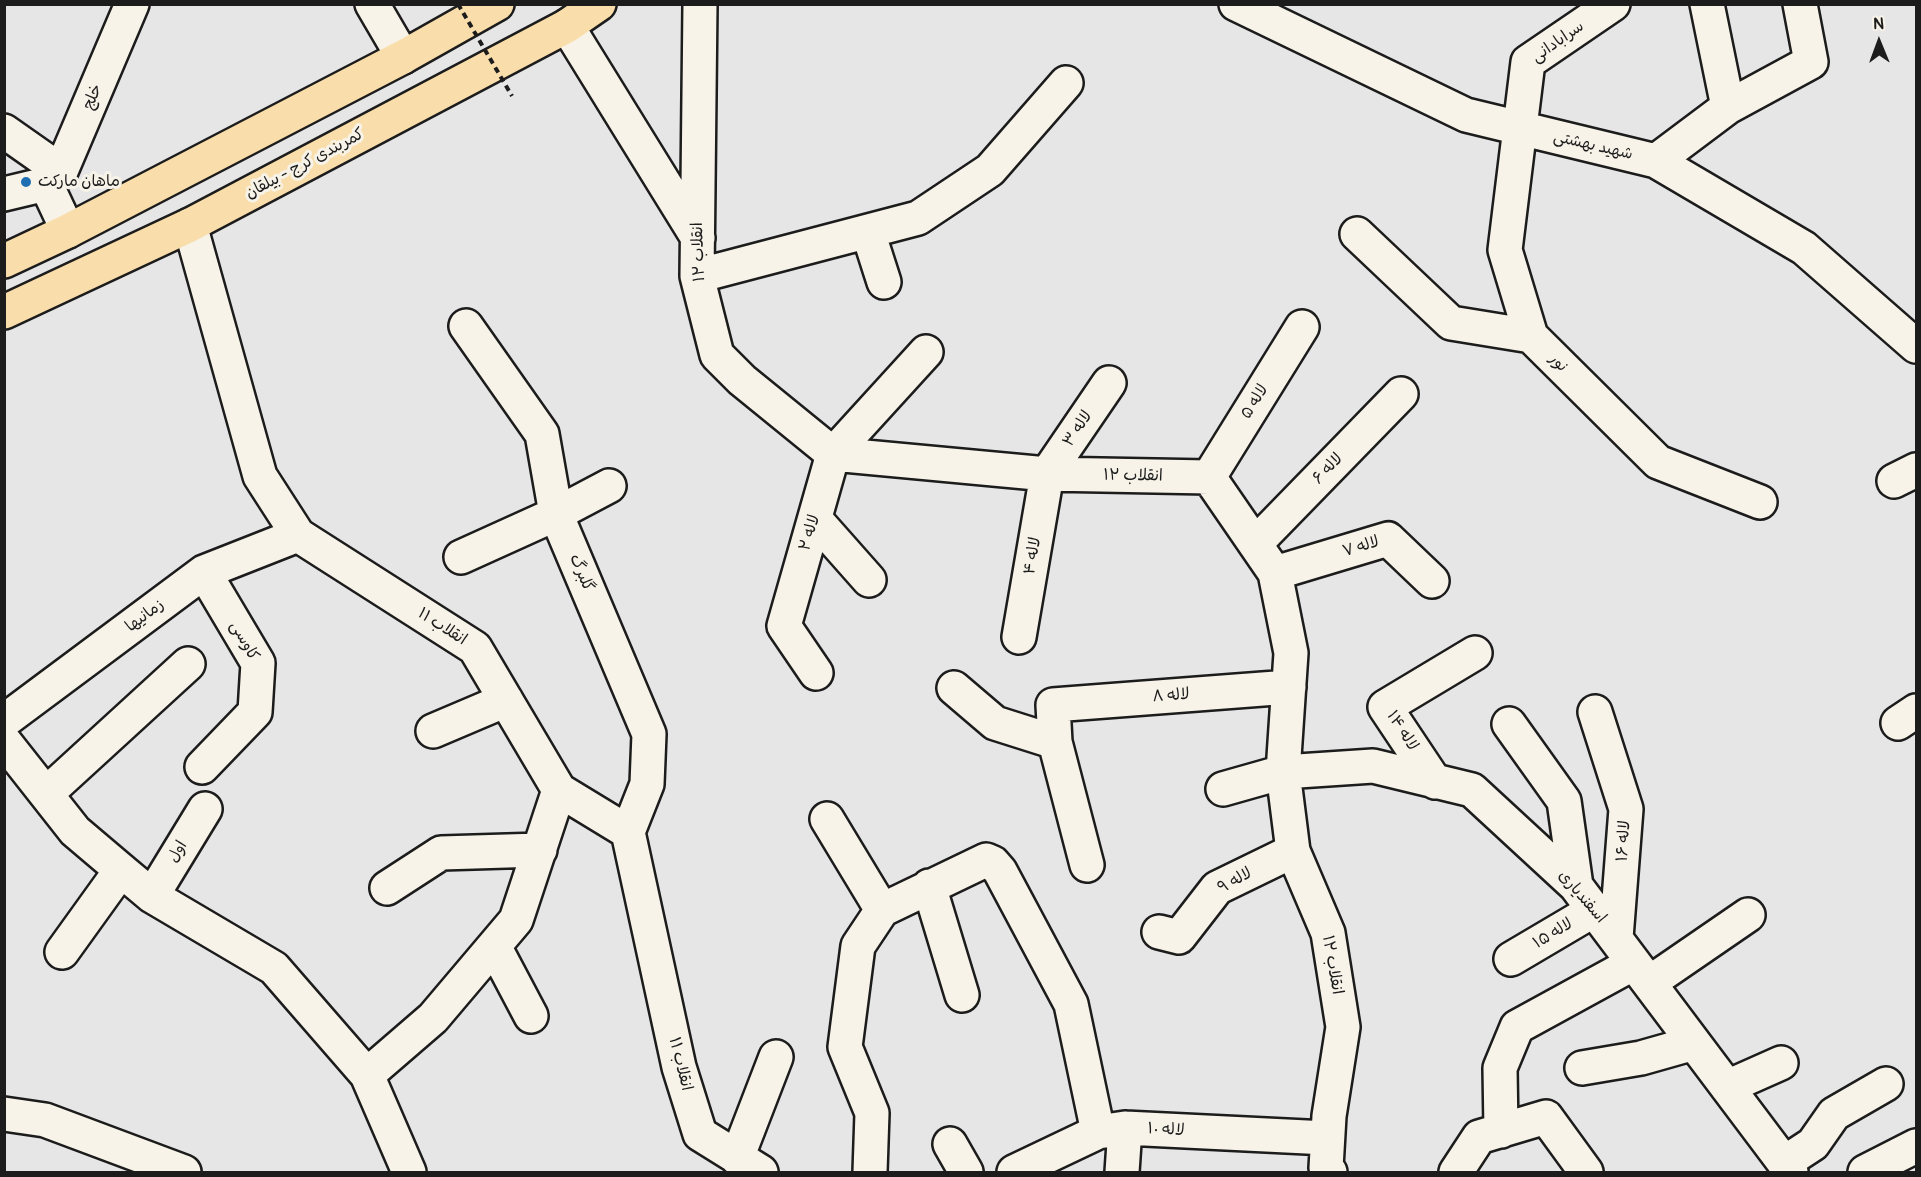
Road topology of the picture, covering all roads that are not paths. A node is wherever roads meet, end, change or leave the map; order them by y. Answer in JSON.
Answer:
{"nodes":[{"id":1,"x":132,"y":4,"type":"edge"},
{"id":2,"x":372,"y":4,"type":"edge"},
{"id":3,"x":497,"y":4,"type":"edge"},
{"id":4,"x":599,"y":4,"type":"edge"},
{"id":5,"x":700,"y":4,"type":"edge"},
{"id":6,"x":1236,"y":4,"type":"edge"},
{"id":7,"x":1613,"y":4,"type":"edge"},
{"id":8,"x":1707,"y":4,"type":"edge"},
{"id":9,"x":1800,"y":4,"type":"edge"},
{"id":10,"x":567,"y":26,"type":"junction"},
{"id":11,"x":403,"y":57,"type":"junction"},
{"id":12,"x":1066,"y":82,"type":"dead end"},
{"id":13,"x":1728,"y":107,"type":"junction"},
{"id":14,"x":1520,"y":128,"type":"junction"},
{"id":15,"x":4,"y":131,"type":"edge"},
{"id":16,"x":1656,"y":161,"type":"junction"},
{"id":17,"x":54,"y":177,"type":"junction"},
{"id":18,"x":4,"y":194,"type":"edge"},
{"id":19,"x":190,"y":225,"type":"junction"},
{"id":20,"x":68,"y":231,"type":"junction"},
{"id":21,"x":868,"y":232,"type":"junction"},
{"id":22,"x":1357,"y":234,"type":"dead end"},
{"id":23,"x":698,"y":238,"type":"junction"},
{"id":24,"x":4,"y":261,"type":"edge"},
{"id":25,"x":698,"y":276,"type":"junction"},
{"id":26,"x":884,"y":282,"type":"dead end"},
{"id":27,"x":4,"y":312,"type":"edge"},
{"id":28,"x":466,"y":326,"type":"dead end"},
{"id":29,"x":1302,"y":327,"type":"dead end"},
{"id":30,"x":1910,"y":330,"type":"edge"},
{"id":31,"x":1531,"y":336,"type":"junction"},
{"id":32,"x":926,"y":352,"type":"dead end"},
{"id":33,"x":1109,"y":383,"type":"dead end"},
{"id":34,"x":1401,"y":394,"type":"dead end"},
{"id":35,"x":833,"y":453,"type":"junction"},
{"id":36,"x":1047,"y":474,"type":"junction"},
{"id":37,"x":1209,"y":477,"type":"junction"},
{"id":38,"x":609,"y":486,"type":"dead end"},
{"id":39,"x":1760,"y":502,"type":"dead end"},
{"id":40,"x":556,"y":514,"type":"junction"},
{"id":41,"x":815,"y":519,"type":"junction"},
{"id":42,"x":298,"y":535,"type":"junction"},
{"id":43,"x":1255,"y":544,"type":"junction"},
{"id":44,"x":461,"y":557,"type":"dead end"},
{"id":45,"x":204,"y":572,"type":"junction"},
{"id":46,"x":1275,"y":573,"type":"junction"},
{"id":47,"x":869,"y":580,"type":"dead end"},
{"id":48,"x":1432,"y":581,"type":"dead end"},
{"id":49,"x":1019,"y":637,"type":"dead end"},
{"id":50,"x":1475,"y":653,"type":"dead end"},
{"id":51,"x":188,"y":664,"type":"dead end"},
{"id":52,"x":816,"y":673,"type":"dead end"},
{"id":53,"x":1289,"y":687,"type":"junction"},
{"id":54,"x":954,"y":688,"type":"dead end"},
{"id":55,"x":506,"y":700,"type":"junction"},
{"id":56,"x":1595,"y":712,"type":"dead end"},
{"id":57,"x":4,"y":721,"type":"edge"},
{"id":58,"x":1509,"y":724,"type":"dead end"},
{"id":59,"x":433,"y":731,"type":"dead end"},
{"id":60,"x":4,"y":741,"type":"edge"},
{"id":61,"x":1055,"y":742,"type":"junction"},
{"id":62,"x":202,"y":767,"type":"dead end"},
{"id":63,"x":1283,"y":771,"type":"junction"},
{"id":64,"x":1435,"y":782,"type":"junction"},
{"id":65,"x":1223,"y":789,"type":"dead end"},
{"id":66,"x":559,"y":790,"type":"junction"},
{"id":67,"x":46,"y":794,"type":"junction"},
{"id":68,"x":205,"y":809,"type":"dead end"},
{"id":69,"x":827,"y":819,"type":"dead end"},
{"id":70,"x":627,"y":832,"type":"junction"},
{"id":71,"x":540,"y":850,"type":"junction"},
{"id":72,"x":1293,"y":851,"type":"junction"},
{"id":73,"x":1087,"y":865,"type":"dead end"},
{"id":74,"x":121,"y":870,"type":"junction"},
{"id":75,"x":929,"y":886,"type":"junction"},
{"id":76,"x":387,"y":888,"type":"dead end"},
{"id":77,"x":152,"y":896,"type":"junction"},
{"id":78,"x":1585,"y":898,"type":"junction"},
{"id":79,"x":882,"y":910,"type":"junction"},
{"id":80,"x":1748,"y":915,"type":"dead end"},
{"id":81,"x":1159,"y":932,"type":"dead end"},
{"id":82,"x":494,"y":946,"type":"junction"},
{"id":83,"x":62,"y":952,"type":"dead end"},
{"id":84,"x":1511,"y":959,"type":"dead end"},
{"id":85,"x":1633,"y":961,"type":"junction"},
{"id":86,"x":962,"y":995,"type":"dead end"},
{"id":87,"x":531,"y":1016,"type":"dead end"},
{"id":88,"x":1694,"y":1043,"type":"junction"},
{"id":89,"x":776,"y":1057,"type":"dead end"},
{"id":90,"x":1781,"y":1063,"type":"dead end"},
{"id":91,"x":1582,"y":1068,"type":"dead end"},
{"id":92,"x":367,"y":1075,"type":"junction"},
{"id":93,"x":1886,"y":1084,"type":"dead end"},
{"id":94,"x":1727,"y":1087,"type":"junction"},
{"id":95,"x":4,"y":1114,"type":"edge"},
{"id":96,"x":1112,"y":1130,"type":"junction"},
{"id":97,"x":1501,"y":1131,"type":"junction"},
{"id":98,"x":1327,"y":1138,"type":"junction"},
{"id":99,"x":950,"y":1144,"type":"dead end"},
{"id":100,"x":1917,"y":1146,"type":"edge"},
{"id":101,"x":749,"y":1165,"type":"edge"},
{"id":102,"x":1787,"y":1168,"type":"edge"},
{"id":103,"x":183,"y":1172,"type":"edge"},
{"id":104,"x":409,"y":1173,"type":"edge"},
{"id":105,"x":870,"y":1173,"type":"edge"},
{"id":106,"x":966,"y":1173,"type":"edge"},
{"id":107,"x":1014,"y":1173,"type":"edge"},
{"id":108,"x":1122,"y":1173,"type":"edge"},
{"id":109,"x":1330,"y":1173,"type":"edge"},
{"id":110,"x":1456,"y":1173,"type":"edge"},
{"id":111,"x":1586,"y":1173,"type":"edge"},
{"id":112,"x":1865,"y":1173,"type":"edge"}],
"edges":[{"from":1,"to":17,"type":"street","name":"خلج"},
{"from":2,"to":11,"type":"street"},
{"from":3,"to":11,"type":"highway"},
{"from":4,"to":10,"type":"highway","name":"کمربندی کرج - بیلقان"},
{"from":5,"to":23,"type":"street","name":"انقلاب ۱۲"},
{"from":6,"to":14,"type":"street","name":"شهید بهشتی"},
{"from":7,"to":14,"type":"street","name":"سرابادانی"},
{"from":8,"to":13,"type":"street"},
{"from":9,"to":13,"type":"street"},
{"from":10,"to":19,"type":"highway","name":"کمربندی کرج - بیلقان"},
{"from":10,"to":23,"type":"street"},
{"from":11,"to":20,"type":"highway"},
{"from":12,"to":21,"type":"street"},
{"from":13,"to":16,"type":"street"},
{"from":14,"to":16,"type":"street","name":"شهید بهشتی"},
{"from":14,"to":31,"type":"street","name":"نور"},
{"from":15,"to":17,"type":"street"},
{"from":16,"to":30,"type":"street","name":"شهید بهشتی"},
{"from":17,"to":18,"type":"street"},
{"from":17,"to":20,"type":"street"},
{"from":19,"to":27,"type":"highway","name":"کمربندی کرج - بیلقان"},
{"from":19,"to":42,"type":"street","name":"انقلاب ۱۱"},
{"from":20,"to":24,"type":"highway"},
{"from":21,"to":25,"type":"street"},
{"from":21,"to":26,"type":"street"},
{"from":22,"to":31,"type":"street"},
{"from":23,"to":25,"type":"street","name":"انقلاب ۱۲"},
{"from":25,"to":35,"type":"street","name":"انقلاب ۱۲"},
{"from":28,"to":40,"type":"street","name":"گلبرگ"},
{"from":29,"to":37,"type":"street","name":"لاله ۵"},
{"from":31,"to":39,"type":"street","name":"نور"},
{"from":32,"to":35,"type":"street"},
{"from":33,"to":36,"type":"street","name":"لاله ۳"},
{"from":34,"to":43,"type":"street","name":"لاله ۶"},
{"from":35,"to":36,"type":"street","name":"انقلاب ۱۲"},
{"from":35,"to":41,"type":"street","name":"لاله ۲"},
{"from":36,"to":37,"type":"street","name":"انقلاب ۱۲"},
{"from":36,"to":49,"type":"street","name":"لاله ۴"},
{"from":37,"to":43,"type":"street","name":"انقلاب ۱۲"},
{"from":38,"to":40,"type":"street"},
{"from":40,"to":44,"type":"street"},
{"from":40,"to":70,"type":"street","name":"گلبرگ"},
{"from":41,"to":47,"type":"street"},
{"from":41,"to":52,"type":"street","name":"لاله ۲"},
{"from":42,"to":45,"type":"street","name":"زمانیها"},
{"from":42,"to":55,"type":"street","name":"انقلاب ۱۱"},
{"from":43,"to":46,"type":"street","name":"انقلاب ۱۲"},
{"from":45,"to":57,"type":"street","name":"زمانیها"},
{"from":45,"to":62,"type":"street","name":"کاوسی"},
{"from":46,"to":48,"type":"street","name":"لاله ۷"},
{"from":46,"to":53,"type":"street","name":"انقلاب ۱۲"},
{"from":50,"to":64,"type":"street","name":"لاله ۱۴"},
{"from":51,"to":67,"type":"street"},
{"from":53,"to":61,"type":"street","name":"لاله ۸"},
{"from":53,"to":63,"type":"street","name":"انقلاب ۱۲"},
{"from":54,"to":61,"type":"street"},
{"from":55,"to":59,"type":"street"},
{"from":55,"to":66,"type":"street","name":"انقلاب ۱۱"},
{"from":56,"to":85,"type":"street","name":"لاله ۱۶"},
{"from":58,"to":78,"type":"street"},
{"from":60,"to":67,"type":"street"},
{"from":61,"to":73,"type":"street"},
{"from":63,"to":64,"type":"street","name":"اسفندیاری"},
{"from":63,"to":65,"type":"street","name":"اسفندیاری"},
{"from":63,"to":72,"type":"street","name":"انقلاب ۱۲"},
{"from":64,"to":78,"type":"street","name":"اسفندیاری"},
{"from":66,"to":70,"type":"street","name":"انقلاب ۱۱"},
{"from":66,"to":71,"type":"street"},
{"from":67,"to":74,"type":"street"},
{"from":68,"to":77,"type":"street","name":"اول"},
{"from":69,"to":79,"type":"street"},
{"from":70,"to":101,"type":"street","name":"انقلاب ۱۱"},
{"from":71,"to":76,"type":"street"},
{"from":71,"to":82,"type":"street"},
{"from":72,"to":81,"type":"street","name":"لاله ۹"},
{"from":72,"to":98,"type":"street","name":"انقلاب ۱۲"},
{"from":74,"to":77,"type":"street"},
{"from":74,"to":83,"type":"street"},
{"from":75,"to":79,"type":"street"},
{"from":75,"to":86,"type":"street"},
{"from":75,"to":96,"type":"street"},
{"from":77,"to":92,"type":"street"},
{"from":78,"to":84,"type":"street","name":"لاله ۱۵"},
{"from":78,"to":85,"type":"street","name":"اسفندیاری"},
{"from":79,"to":105,"type":"street"},
{"from":80,"to":85,"type":"street"},
{"from":82,"to":87,"type":"street"},
{"from":82,"to":92,"type":"street"},
{"from":85,"to":88,"type":"street","name":"اسفندیاری"},
{"from":85,"to":97,"type":"street"},
{"from":88,"to":91,"type":"street"},
{"from":88,"to":94,"type":"street","name":"اسفندیاری"},
{"from":89,"to":101,"type":"street"},
{"from":90,"to":94,"type":"street"},
{"from":92,"to":104,"type":"street"},
{"from":93,"to":102,"type":"street"},
{"from":94,"to":102,"type":"street","name":"اسفندیاری"},
{"from":95,"to":103,"type":"street"},
{"from":96,"to":98,"type":"street","name":"لاله ۱۰"},
{"from":96,"to":107,"type":"street","name":"لاله ۱۰"},
{"from":96,"to":108,"type":"street"},
{"from":97,"to":110,"type":"street"},
{"from":97,"to":111,"type":"street"},
{"from":98,"to":109,"type":"street","name":"انقلاب ۱۲"},
{"from":99,"to":106,"type":"street"},
{"from":100,"to":112,"type":"street"}]}
